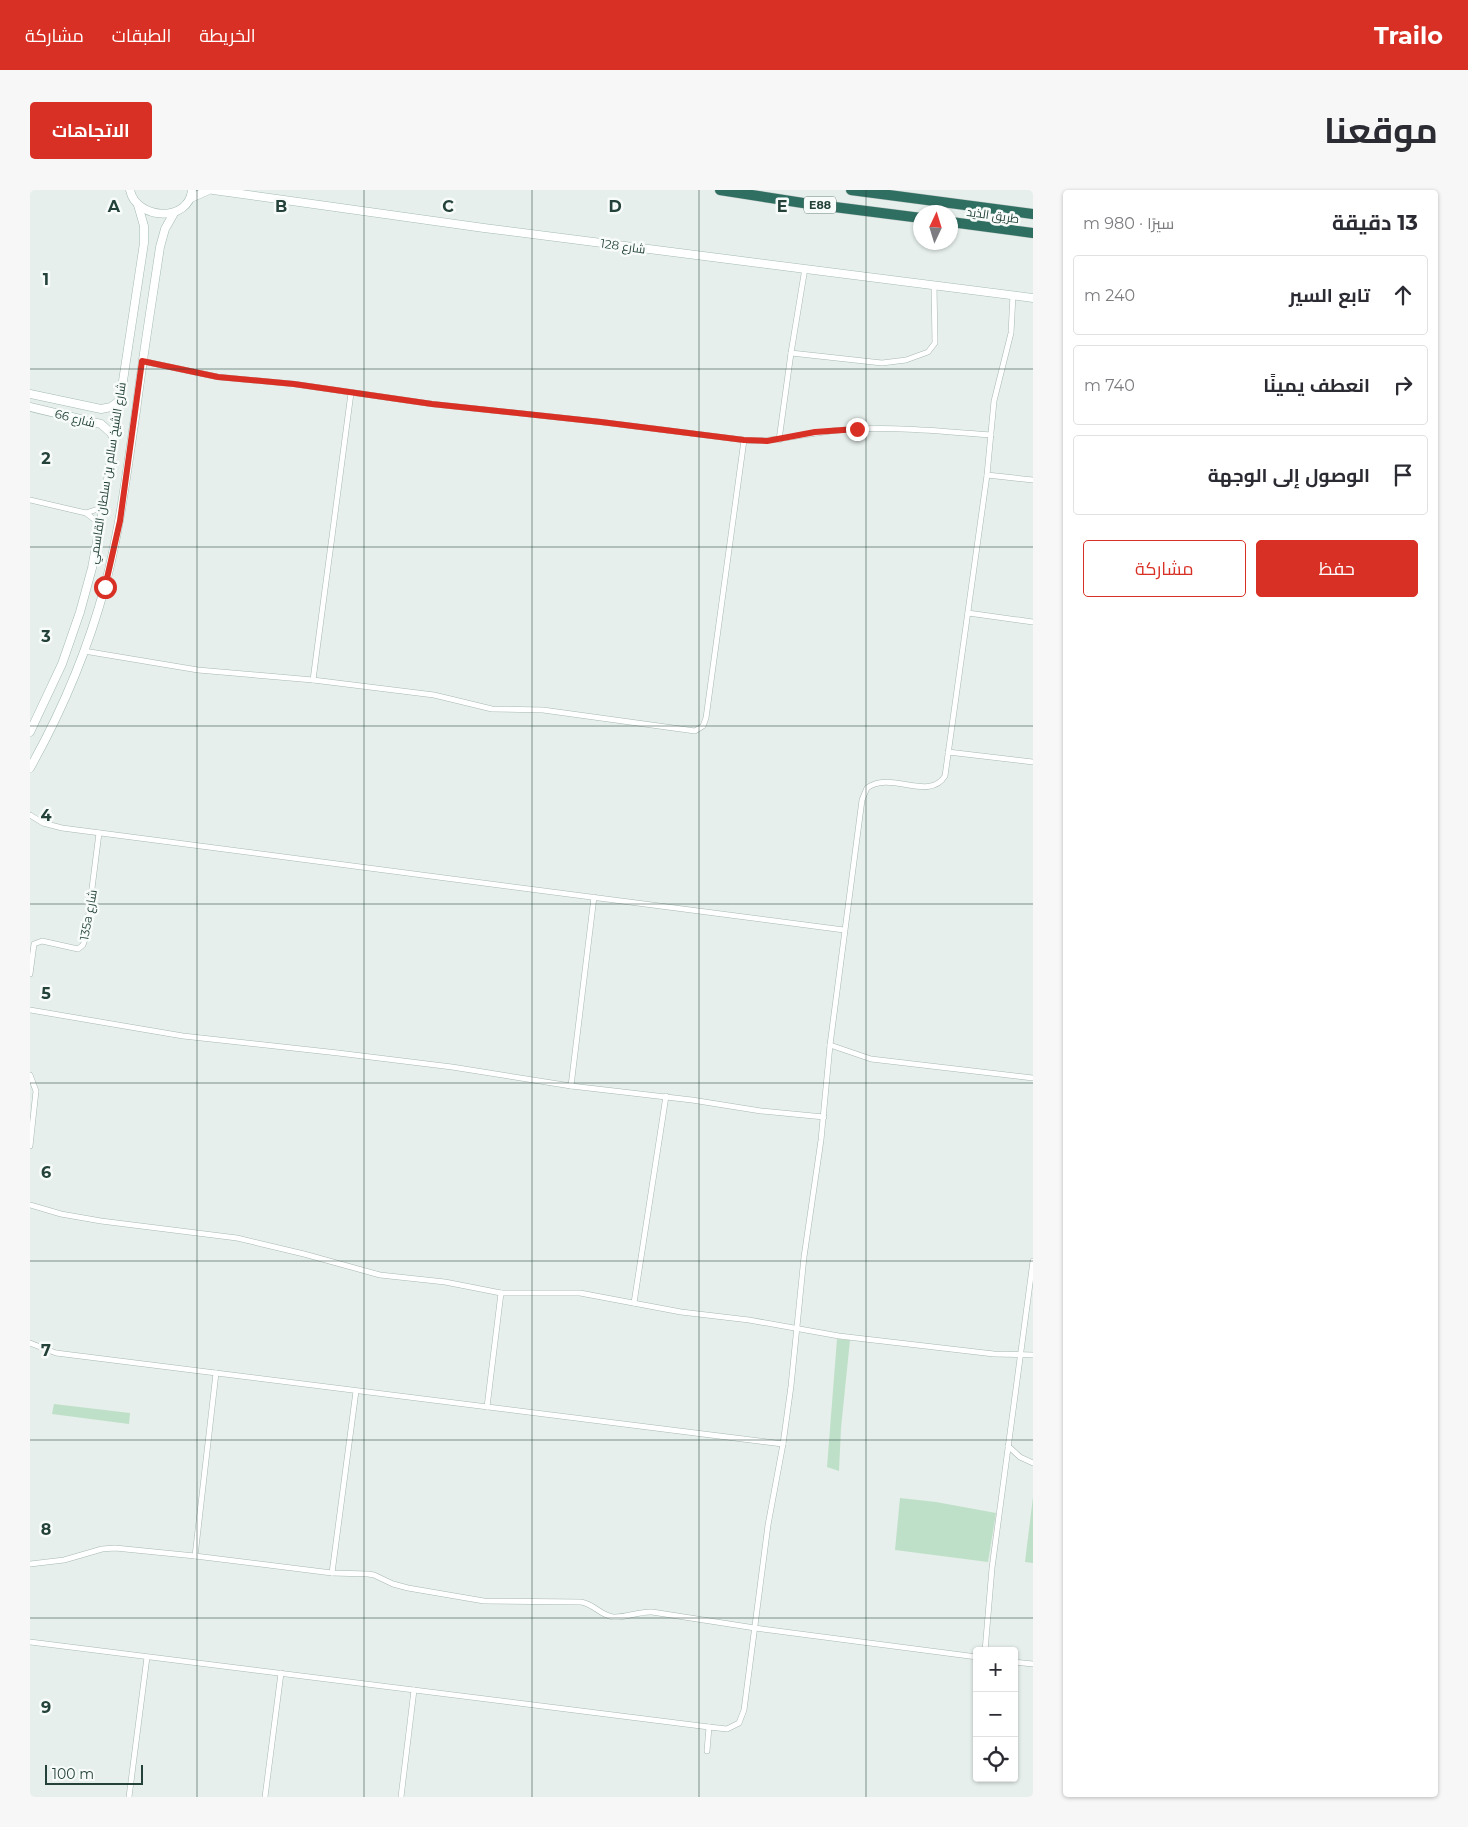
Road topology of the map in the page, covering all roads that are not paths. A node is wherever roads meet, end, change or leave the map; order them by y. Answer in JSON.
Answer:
{"nodes":[{"id":1,"x":130,"y":190,"type":"edge"},
{"id":2,"x":208,"y":190,"type":"edge"},
{"id":3,"x":213,"y":190,"type":"edge"},
{"id":4,"x":720,"y":190,"type":"edge"},
{"id":5,"x":851,"y":190,"type":"edge"},
{"id":6,"x":191,"y":194,"type":"edge"},
{"id":7,"x":138,"y":204,"type":"junction"},
{"id":8,"x":174,"y":213,"type":"junction"},
{"id":9,"x":1033,"y":214,"type":"edge"},
{"id":10,"x":913,"y":217,"type":"edge"},
{"id":11,"x":958,"y":223,"type":"edge"},
{"id":12,"x":1033,"y":233,"type":"edge"},
{"id":13,"x":805,"y":268,"type":"junction"},
{"id":14,"x":934,"y":285,"type":"junction"},
{"id":15,"x":1013,"y":295,"type":"junction"},
{"id":16,"x":1033,"y":298,"type":"edge"},
{"id":17,"x":791,"y":352,"type":"junction"},
{"id":18,"x":142,"y":361,"type":"junction"},
{"id":19,"x":351,"y":393,"type":"junction"},
{"id":20,"x":30,"y":394,"type":"edge"},
{"id":21,"x":119,"y":401,"type":"junction"},
{"id":22,"x":30,"y":407,"type":"edge"},
{"id":23,"x":90,"y":408,"type":"junction"},
{"id":24,"x":74,"y":417,"type":"junction"},
{"id":25,"x":991,"y":435,"type":"junction"},
{"id":26,"x":114,"y":440,"type":"junction"},
{"id":27,"x":744,"y":440,"type":"junction"},
{"id":28,"x":779,"y":440,"type":"junction"},
{"id":29,"x":987,"y":475,"type":"junction"},
{"id":30,"x":1033,"y":480,"type":"edge"},
{"id":31,"x":105,"y":499,"type":"junction"},
{"id":32,"x":30,"y":500,"type":"edge"},
{"id":33,"x":86,"y":513,"type":"junction"},
{"id":34,"x":100,"y":531,"type":"junction"},
{"id":35,"x":968,"y":613,"type":"junction"},
{"id":36,"x":1033,"y":622,"type":"edge"},
{"id":37,"x":84,"y":651,"type":"junction"},
{"id":38,"x":314,"y":680,"type":"junction"},
{"id":39,"x":30,"y":732,"type":"edge"},
{"id":40,"x":948,"y":752,"type":"junction"},
{"id":41,"x":1033,"y":762,"type":"edge"},
{"id":42,"x":30,"y":768,"type":"edge"},
{"id":43,"x":30,"y":816,"type":"edge"},
{"id":44,"x":99,"y":833,"type":"junction"},
{"id":45,"x":594,"y":897,"type":"junction"},
{"id":46,"x":844,"y":930,"type":"junction"},
{"id":47,"x":30,"y":974,"type":"edge"},
{"id":48,"x":30,"y":1010,"type":"edge"},
{"id":49,"x":830,"y":1046,"type":"junction"},
{"id":50,"x":30,"y":1075,"type":"edge"},
{"id":51,"x":1033,"y":1078,"type":"edge"},
{"id":52,"x":571,"y":1086,"type":"junction"},
{"id":53,"x":666,"y":1096,"type":"junction"},
{"id":54,"x":824,"y":1117,"type":"junction"},
{"id":55,"x":30,"y":1146,"type":"edge"},
{"id":56,"x":30,"y":1205,"type":"edge"},
{"id":57,"x":1033,"y":1261,"type":"edge"},
{"id":58,"x":501,"y":1293,"type":"junction"},
{"id":59,"x":634,"y":1303,"type":"junction"},
{"id":60,"x":797,"y":1329,"type":"junction"},
{"id":61,"x":30,"y":1343,"type":"edge"},
{"id":62,"x":1033,"y":1355,"type":"edge"},
{"id":63,"x":1020,"y":1356,"type":"junction"},
{"id":64,"x":216,"y":1374,"type":"junction"},
{"id":65,"x":356,"y":1391,"type":"junction"},
{"id":66,"x":487,"y":1407,"type":"junction"},
{"id":67,"x":783,"y":1444,"type":"junction"},
{"id":68,"x":1008,"y":1446,"type":"junction"},
{"id":69,"x":1033,"y":1463,"type":"edge"},
{"id":70,"x":195,"y":1556,"type":"junction"},
{"id":71,"x":30,"y":1564,"type":"edge"},
{"id":72,"x":332,"y":1573,"type":"junction"},
{"id":73,"x":755,"y":1628,"type":"junction"},
{"id":74,"x":30,"y":1642,"type":"edge"},
{"id":75,"x":985,"y":1647,"type":"edge"},
{"id":76,"x":973,"y":1656,"type":"edge"},
{"id":77,"x":148,"y":1657,"type":"junction"},
{"id":78,"x":1018,"y":1662,"type":"edge"},
{"id":79,"x":1033,"y":1664,"type":"edge"},
{"id":80,"x":281,"y":1673,"type":"junction"},
{"id":81,"x":414,"y":1690,"type":"junction"},
{"id":82,"x":709,"y":1727,"type":"junction"},
{"id":83,"x":707,"y":1751,"type":"dead end"},
{"id":84,"x":130,"y":1797,"type":"edge"},
{"id":85,"x":265,"y":1797,"type":"edge"},
{"id":86,"x":400,"y":1797,"type":"edge"}],
"edges":[{"from":1,"to":7,"type":"street","name":"شارع الشيخ سالم بن سلطان القاسمي"},
{"from":2,"to":6,"type":"street"},
{"from":3,"to":13,"type":"street","name":"شارع 128"},
{"from":4,"to":10,"type":"highway","number":"E88"},
{"from":5,"to":9,"type":"highway","name":"طريق الذيد","number":"E88"},
{"from":6,"to":8,"type":"street"},
{"from":7,"to":8,"type":"street"},
{"from":7,"to":21,"type":"street","name":"شارع الشيخ سالم بن سلطان القاسمي"},
{"from":8,"to":18,"type":"street","name":"شارع الشيخ سالم بن سلطان القاسمي"},
{"from":11,"to":12,"type":"highway","name":"طريق الذيد"},
{"from":13,"to":14,"type":"street","name":"شارع 128"},
{"from":13,"to":17,"type":"street"},
{"from":14,"to":15,"type":"street","name":"شارع 128"},
{"from":14,"to":17,"type":"street"},
{"from":15,"to":16,"type":"street","name":"شارع 128"},
{"from":15,"to":25,"type":"street"},
{"from":17,"to":28,"type":"street"},
{"from":18,"to":19,"type":"street"},
{"from":18,"to":37,"type":"street","name":"شارع الشيخ سالم بن سلطان القاسمي"},
{"from":19,"to":27,"type":"street"},
{"from":19,"to":38,"type":"street"},
{"from":20,"to":23,"type":"street","name":"شارع 66"},
{"from":21,"to":23,"type":"street","name":"شارع 66"},
{"from":21,"to":26,"type":"street","name":"شارع الشيخ سالم بن سلطان القاسمي"},
{"from":22,"to":24,"type":"street","name":"شارع 66"},
{"from":23,"to":24,"type":"street"},
{"from":24,"to":26,"type":"street","name":"شارع 66"},
{"from":25,"to":28,"type":"street"},
{"from":25,"to":29,"type":"street"},
{"from":26,"to":31,"type":"street","name":"شارع الشيخ سالم بن سلطان القاسمي"},
{"from":27,"to":28,"type":"street"},
{"from":27,"to":38,"type":"street"},
{"from":29,"to":30,"type":"street"},
{"from":29,"to":35,"type":"street"},
{"from":31,"to":33,"type":"street"},
{"from":31,"to":34,"type":"street","name":"شارع الشيخ سالم بن سلطان القاسمي"},
{"from":32,"to":33,"type":"street"},
{"from":33,"to":34,"type":"street"},
{"from":34,"to":39,"type":"street","name":"شارع الشيخ سالم بن سلطان القاسمي"},
{"from":35,"to":36,"type":"street"},
{"from":35,"to":40,"type":"street"},
{"from":37,"to":38,"type":"street"},
{"from":37,"to":42,"type":"street","name":"شارع الشيخ سالم بن سلطان القاسمي"},
{"from":40,"to":41,"type":"street"},
{"from":40,"to":46,"type":"street"},
{"from":43,"to":44,"type":"street"},
{"from":44,"to":45,"type":"street"},
{"from":44,"to":47,"type":"street","name":"135a شارع"},
{"from":45,"to":46,"type":"street"},
{"from":45,"to":52,"type":"street"},
{"from":46,"to":49,"type":"street"},
{"from":48,"to":52,"type":"street"},
{"from":49,"to":51,"type":"street"},
{"from":49,"to":54,"type":"street"},
{"from":50,"to":55,"type":"street"},
{"from":52,"to":53,"type":"street"},
{"from":53,"to":54,"type":"street"},
{"from":53,"to":59,"type":"street"},
{"from":54,"to":60,"type":"street"},
{"from":56,"to":58,"type":"street"},
{"from":57,"to":63,"type":"street"},
{"from":58,"to":59,"type":"street"},
{"from":58,"to":66,"type":"street"},
{"from":59,"to":60,"type":"street"},
{"from":60,"to":63,"type":"street"},
{"from":60,"to":67,"type":"street"},
{"from":61,"to":64,"type":"street"},
{"from":62,"to":63,"type":"street"},
{"from":63,"to":68,"type":"street"},
{"from":64,"to":65,"type":"street"},
{"from":64,"to":70,"type":"street"},
{"from":65,"to":66,"type":"street"},
{"from":65,"to":72,"type":"street"},
{"from":66,"to":67,"type":"street"},
{"from":67,"to":73,"type":"street"},
{"from":68,"to":69,"type":"street"},
{"from":68,"to":75,"type":"street"},
{"from":70,"to":71,"type":"street"},
{"from":70,"to":72,"type":"street"},
{"from":72,"to":73,"type":"street"},
{"from":73,"to":76,"type":"street"},
{"from":73,"to":82,"type":"street"},
{"from":74,"to":77,"type":"street"},
{"from":77,"to":80,"type":"street"},
{"from":77,"to":84,"type":"street"},
{"from":78,"to":79,"type":"street"},
{"from":80,"to":81,"type":"street"},
{"from":80,"to":85,"type":"street"},
{"from":81,"to":82,"type":"street"},
{"from":81,"to":86,"type":"street"},
{"from":82,"to":83,"type":"street"}]}
